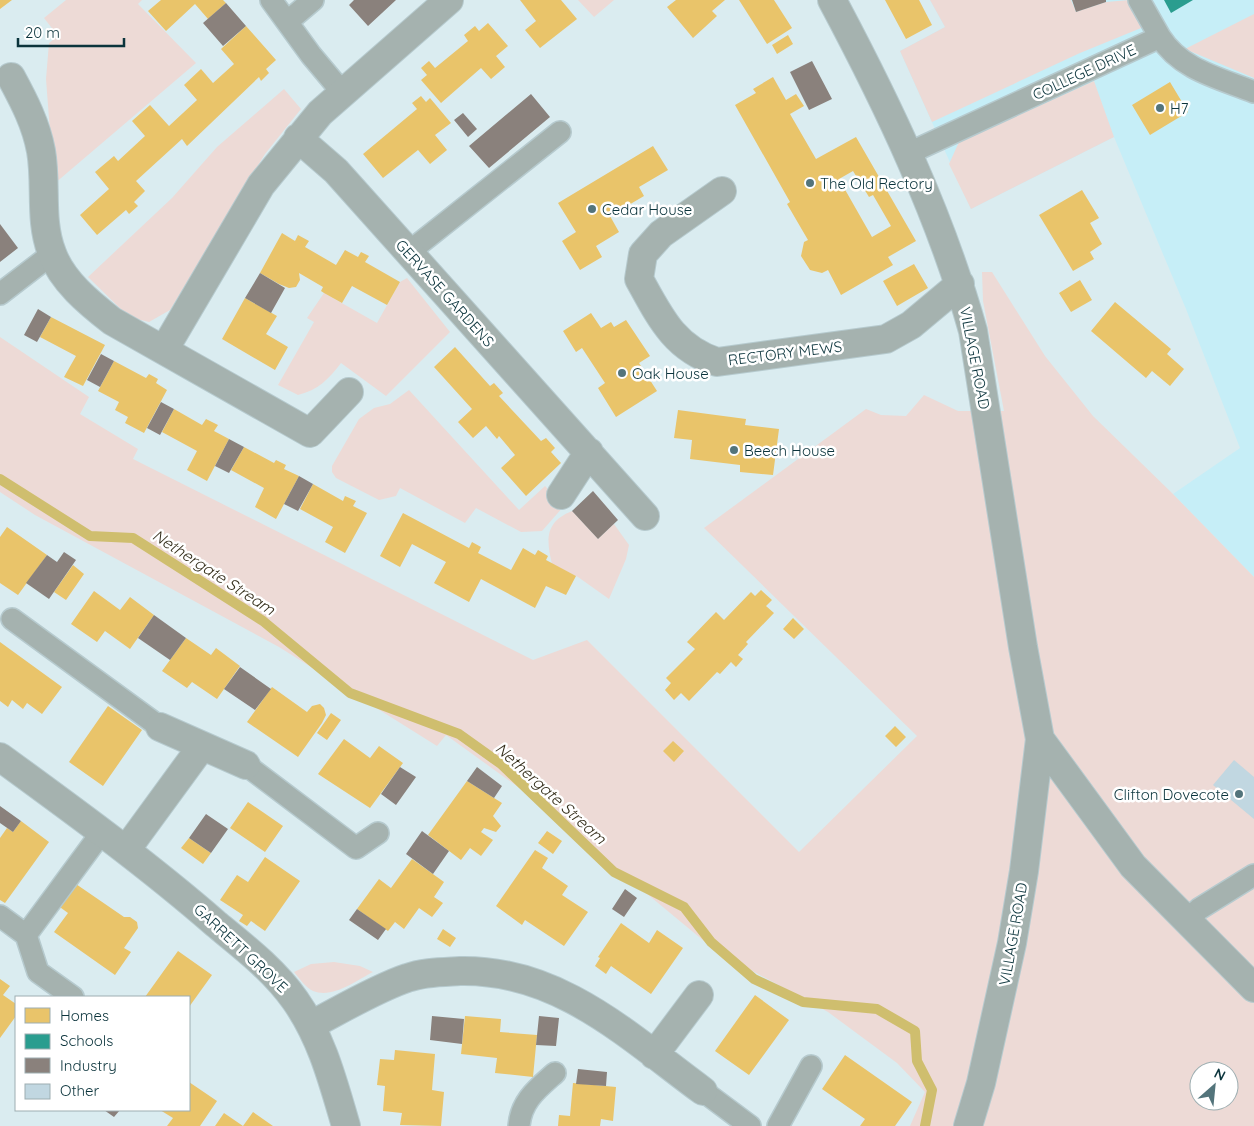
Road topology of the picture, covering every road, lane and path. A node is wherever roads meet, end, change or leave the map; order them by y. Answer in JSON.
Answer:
{"nodes":[{"id":1,"x":271,"y":0,"type":"edge"},
{"id":2,"x":313,"y":0,"type":"edge"},
{"id":3,"x":449,"y":0,"type":"edge"},
{"id":4,"x":832,"y":0,"type":"edge"},
{"id":5,"x":1139,"y":0,"type":"edge"},
{"id":6,"x":287,"y":22,"type":"junction"},
{"id":7,"x":1160,"y":37,"type":"junction"},
{"id":8,"x":11,"y":77,"type":"dead end"},
{"id":9,"x":342,"y":92,"type":"junction"},
{"id":10,"x":1254,"y":92,"type":"edge"},
{"id":11,"x":560,"y":132,"type":"dead end"},
{"id":12,"x":298,"y":138,"type":"junction"},
{"id":13,"x":906,"y":154,"type":"junction"},
{"id":14,"x":722,"y":191,"type":"dead end"},
{"id":15,"x":409,"y":252,"type":"junction"},
{"id":16,"x":52,"y":254,"type":"junction"},
{"id":17,"x":960,"y":284,"type":"junction"},
{"id":18,"x":0,"y":294,"type":"edge"},
{"id":19,"x":164,"y":350,"type":"junction"},
{"id":20,"x":349,"y":392,"type":"dead end"},
{"id":21,"x":589,"y":452,"type":"junction"},
{"id":22,"x":561,"y":495,"type":"dead end"},
{"id":23,"x":645,"y":516,"type":"dead end"},
{"id":24,"x":12,"y":620,"type":"dead end"},
{"id":25,"x":160,"y":727,"type":"joint"},
{"id":26,"x":1040,"y":739,"type":"junction"},
{"id":27,"x":202,"y":746,"type":"junction"},
{"id":28,"x":0,"y":757,"type":"edge"},
{"id":29,"x":246,"y":765,"type":"joint"},
{"id":30,"x":102,"y":832,"type":"junction"},
{"id":31,"x":378,"y":832,"type":"dead end"},
{"id":32,"x":126,"y":850,"type":"junction"},
{"id":33,"x":1254,"y":875,"type":"edge"},
{"id":34,"x":0,"y":916,"type":"edge"},
{"id":35,"x":1187,"y":920,"type":"junction"},
{"id":36,"x":26,"y":935,"type":"junction"},
{"id":37,"x":1254,"y":988,"type":"edge"},
{"id":38,"x":699,"y":995,"type":"dead end"},
{"id":39,"x":72,"y":996,"type":"edge"},
{"id":40,"x":311,"y":1025,"type":"junction"},
{"id":41,"x":654,"y":1055,"type":"junction"},
{"id":42,"x":811,"y":1066,"type":"dead end"},
{"id":43,"x":555,"y":1073,"type":"dead end"},
{"id":44,"x":703,"y":1092,"type":"joint"},
{"id":45,"x":346,"y":1126,"type":"edge"},
{"id":46,"x":518,"y":1126,"type":"edge"},
{"id":47,"x":750,"y":1126,"type":"edge"},
{"id":48,"x":778,"y":1126,"type":"edge"},
{"id":49,"x":968,"y":1126,"type":"edge"}],
"edges":[{"from":1,"to":6,"type":"lane"},
{"from":2,"to":6,"type":"lane"},
{"from":3,"to":9,"type":"street"},
{"from":4,"to":13,"type":"street","name":"VILLAGE ROAD"},
{"from":5,"to":7,"type":"lane"},
{"from":6,"to":9,"type":"lane"},
{"from":7,"to":10,"type":"lane"},
{"from":7,"to":13,"type":"lane","name":"COLLEGE DRIVE"},
{"from":8,"to":16,"type":"street"},
{"from":9,"to":12,"type":"street"},
{"from":11,"to":15,"type":"lane"},
{"from":12,"to":15,"type":"street","name":"GERVASE GARDENS"},
{"from":12,"to":19,"type":"street"},
{"from":13,"to":17,"type":"street","name":"VILLAGE ROAD"},
{"from":14,"to":17,"type":"street","name":"RECTORY MEWS"},
{"from":15,"to":21,"type":"street","name":"GERVASE GARDENS"},
{"from":16,"to":18,"type":"lane"},
{"from":16,"to":19,"type":"street"},
{"from":17,"to":26,"type":"street","name":"VILLAGE ROAD"},
{"from":19,"to":20,"type":"street"},
{"from":21,"to":22,"type":"street"},
{"from":21,"to":23,"type":"street","name":"GERVASE GARDENS"},
{"from":24,"to":25,"type":"lane"},
{"from":25,"to":27,"type":"street"},
{"from":26,"to":35,"type":"street","name":"VILLAGE ROAD"},
{"from":26,"to":49,"type":"street","name":"VILLAGE ROAD"},
{"from":27,"to":29,"type":"street"},
{"from":27,"to":32,"type":"street"},
{"from":28,"to":30,"type":"street","name":"GARRETT GROVE"},
{"from":29,"to":31,"type":"lane"},
{"from":30,"to":32,"type":"street","name":"GARRETT GROVE"},
{"from":30,"to":36,"type":"lane"},
{"from":32,"to":40,"type":"street","name":"GARRETT GROVE"},
{"from":33,"to":35,"type":"lane"},
{"from":34,"to":36,"type":"lane"},
{"from":35,"to":37,"type":"street","name":"VILLAGE ROAD"},
{"from":36,"to":39,"type":"lane"},
{"from":38,"to":41,"type":"street"},
{"from":40,"to":41,"type":"street"},
{"from":40,"to":45,"type":"street","name":"GARRETT GROVE"},
{"from":41,"to":44,"type":"street"},
{"from":42,"to":48,"type":"lane"},
{"from":43,"to":46,"type":"lane"},
{"from":44,"to":47,"type":"lane"}]}
